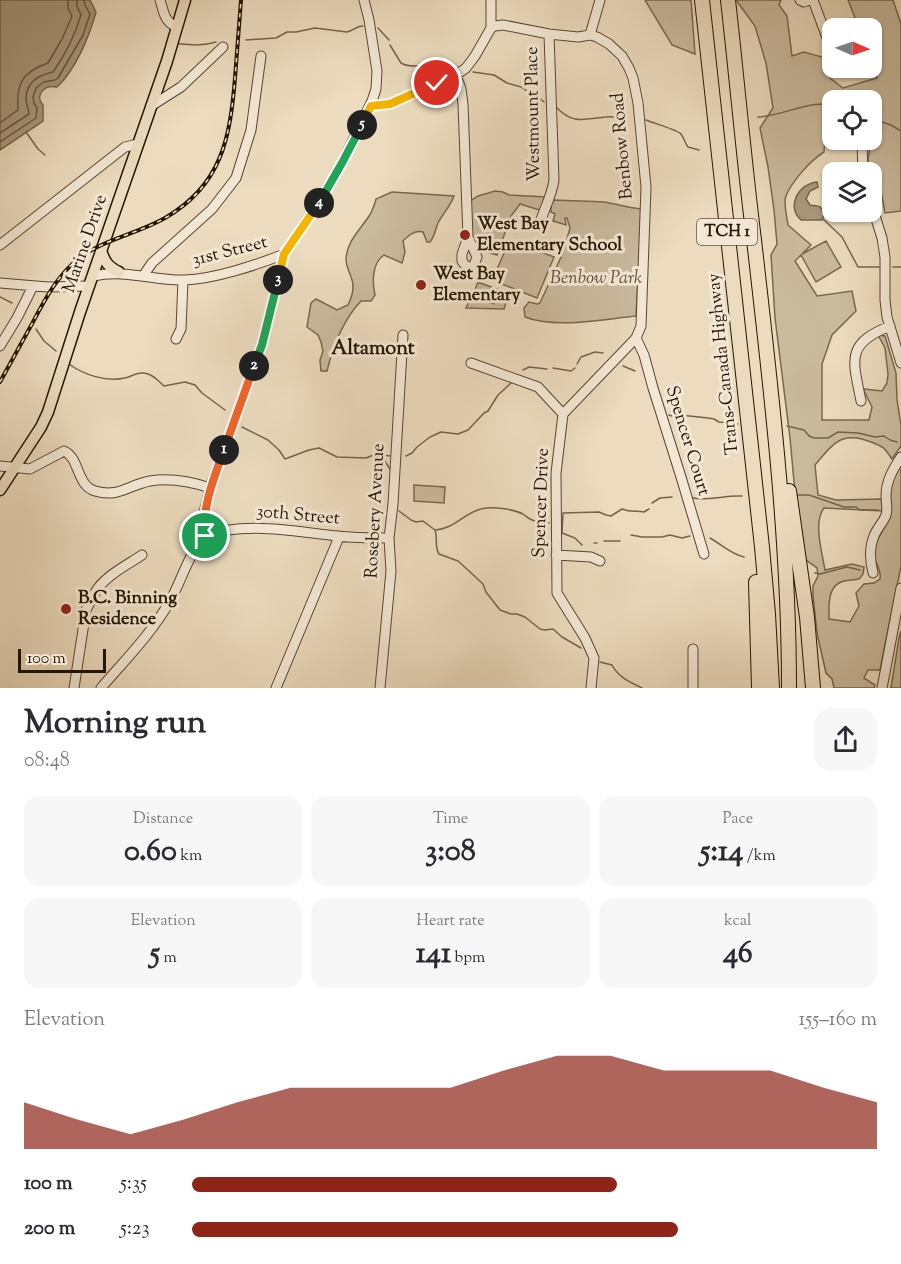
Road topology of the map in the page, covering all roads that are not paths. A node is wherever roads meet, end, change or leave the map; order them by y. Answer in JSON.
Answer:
{"nodes":[{"id":1,"x":160,"y":0,"type":"edge"},
{"id":2,"x":185,"y":0,"type":"edge"},
{"id":3,"x":364,"y":0,"type":"edge"},
{"id":4,"x":491,"y":0,"type":"edge"},
{"id":5,"x":600,"y":0,"type":"edge"},
{"id":6,"x":702,"y":0,"type":"edge"},
{"id":7,"x":800,"y":0,"type":"edge"},
{"id":8,"x":811,"y":0,"type":"edge"},
{"id":9,"x":729,"y":4,"type":"edge"},
{"id":10,"x":177,"y":27,"type":"junction"},
{"id":11,"x":822,"y":27,"type":"edge"},
{"id":12,"x":491,"y":28,"type":"junction"},
{"id":13,"x":549,"y":34,"type":"junction"},
{"id":14,"x":590,"y":35,"type":"junction"},
{"id":15,"x":223,"y":47,"type":"dead end"},
{"id":16,"x":261,"y":56,"type":"dead end"},
{"id":17,"x":456,"y":75,"type":"junction"},
{"id":18,"x":151,"y":106,"type":"junction"},
{"id":19,"x":371,"y":106,"type":"junction"},
{"id":20,"x":138,"y":144,"type":"junction"},
{"id":21,"x":877,"y":222,"type":"edge"},
{"id":22,"x":539,"y":226,"type":"dead end"},
{"id":23,"x":468,"y":237,"type":"dead end"},
{"id":24,"x":0,"y":245,"type":"edge"},
{"id":25,"x":101,"y":251,"type":"junction"},
{"id":26,"x":284,"y":254,"type":"junction"},
{"id":27,"x":119,"y":272,"type":"junction"},
{"id":28,"x":143,"y":276,"type":"junction"},
{"id":29,"x":183,"y":280,"type":"junction"},
{"id":30,"x":91,"y":281,"type":"junction"},
{"id":31,"x":0,"y":283,"type":"edge"},
{"id":32,"x":33,"y":286,"type":"junction"},
{"id":33,"x":890,"y":326,"type":"junction"},
{"id":34,"x":403,"y":336,"type":"dead end"},
{"id":35,"x":636,"y":338,"type":"junction"},
{"id":36,"x":176,"y":339,"type":"dead end"},
{"id":37,"x":0,"y":346,"type":"edge"},
{"id":38,"x":767,"y":349,"type":"junction"},
{"id":39,"x":471,"y":363,"type":"dead end"},
{"id":40,"x":901,"y":363,"type":"edge"},
{"id":41,"x":861,"y":401,"type":"dead end"},
{"id":42,"x":563,"y":414,"type":"junction"},
{"id":43,"x":901,"y":457,"type":"edge"},
{"id":44,"x":752,"y":463,"type":"junction"},
{"id":45,"x":0,"y":466,"type":"edge"},
{"id":46,"x":14,"y":468,"type":"junction"},
{"id":47,"x":210,"y":488,"type":"junction"},
{"id":48,"x":0,"y":490,"type":"edge"},
{"id":49,"x":205,"y":536,"type":"junction"},
{"id":50,"x":339,"y":537,"type":"junction"},
{"id":51,"x":389,"y":538,"type":"junction"},
{"id":52,"x":704,"y":554,"type":"dead end"},
{"id":53,"x":142,"y":555,"type":"dead end"},
{"id":54,"x":556,"y":555,"type":"junction"},
{"id":55,"x":600,"y":561,"type":"dead end"},
{"id":56,"x":873,"y":573,"type":"dead end"},
{"id":57,"x":901,"y":588,"type":"edge"},
{"id":58,"x":693,"y":649,"type":"dead end"},
{"id":59,"x":74,"y":688,"type":"edge"},
{"id":60,"x":101,"y":688,"type":"edge"},
{"id":61,"x":276,"y":688,"type":"edge"},
{"id":62,"x":380,"y":688,"type":"edge"},
{"id":63,"x":591,"y":688,"type":"edge"},
{"id":64,"x":693,"y":688,"type":"edge"},
{"id":65,"x":759,"y":688,"type":"edge"},
{"id":66,"x":772,"y":688,"type":"edge"},
{"id":67,"x":789,"y":688,"type":"edge"},
{"id":68,"x":813,"y":688,"type":"edge"},
{"id":69,"x":882,"y":688,"type":"edge"}],
"edges":[{"from":1,"to":10,"type":"street"},
{"from":2,"to":10,"type":"main road","name":"Marine Drive"},
{"from":3,"to":19,"type":"street"},
{"from":4,"to":12,"type":"street"},
{"from":5,"to":14,"type":"street"},
{"from":6,"to":44,"type":"highway","name":"Trans-Canada Highway","number":"TCH 1"},
{"from":7,"to":8,"type":"street"},
{"from":8,"to":11,"type":"street"},
{"from":9,"to":38,"type":"highway","number":"TCH 1"},
{"from":10,"to":18,"type":"main road","name":"Marine Drive"},
{"from":12,"to":13,"type":"street"},
{"from":12,"to":17,"type":"street"},
{"from":13,"to":14,"type":"street"},
{"from":13,"to":22,"type":"street","name":"Westmount Place"},
{"from":14,"to":35,"type":"street","name":"Benbow Road"},
{"from":15,"to":18,"type":"street"},
{"from":16,"to":28,"type":"street"},
{"from":17,"to":19,"type":"street"},
{"from":17,"to":23,"type":"street"},
{"from":18,"to":20,"type":"main road","name":"Marine Drive"},
{"from":19,"to":26,"type":"street"},
{"from":20,"to":24,"type":"street"},
{"from":20,"to":25,"type":"main road","name":"Marine Drive"},
{"from":21,"to":33,"type":"street"},
{"from":25,"to":27,"type":"main road"},
{"from":25,"to":30,"type":"main road","name":"Marine Drive"},
{"from":26,"to":29,"type":"street","name":"31st Street"},
{"from":26,"to":47,"type":"street"},
{"from":27,"to":28,"type":"street","name":"31st Street"},
{"from":27,"to":30,"type":"street","name":"31st Street"},
{"from":28,"to":29,"type":"street","name":"31st Street"},
{"from":29,"to":36,"type":"street","name":"31st Street"},
{"from":30,"to":32,"type":"street","name":"31st Street"},
{"from":30,"to":46,"type":"main road","name":"Marine Drive"},
{"from":31,"to":32,"type":"street","name":"31st Street"},
{"from":32,"to":37,"type":"street"},
{"from":33,"to":40,"type":"street"},
{"from":33,"to":41,"type":"street"},
{"from":34,"to":51,"type":"street","name":"Rosebery Avenue"},
{"from":35,"to":42,"type":"street"},
{"from":35,"to":52,"type":"street","name":"Spencer Court"},
{"from":38,"to":67,"type":"highway","number":"TCH 1"},
{"from":38,"to":68,"type":"highway"},
{"from":39,"to":42,"type":"street"},
{"from":42,"to":54,"type":"street","name":"Spencer Drive"},
{"from":43,"to":56,"type":"street"},
{"from":44,"to":65,"type":"highway"},
{"from":44,"to":66,"type":"highway","name":"Trans-Canada Highway","number":"TCH 1"},
{"from":45,"to":46,"type":"street"},
{"from":46,"to":47,"type":"street"},
{"from":46,"to":48,"type":"main road","name":"Marine Drive"},
{"from":47,"to":49,"type":"street"},
{"from":49,"to":50,"type":"street","name":"30th Street"},
{"from":49,"to":60,"type":"street"},
{"from":50,"to":51,"type":"street","name":"30th Street"},
{"from":50,"to":61,"type":"street"},
{"from":51,"to":62,"type":"street","name":"Rosebery Avenue"},
{"from":53,"to":59,"type":"street"},
{"from":54,"to":55,"type":"street"},
{"from":54,"to":63,"type":"street","name":"Spencer Drive"},
{"from":57,"to":69,"type":"street"},
{"from":58,"to":64,"type":"street"}]}
